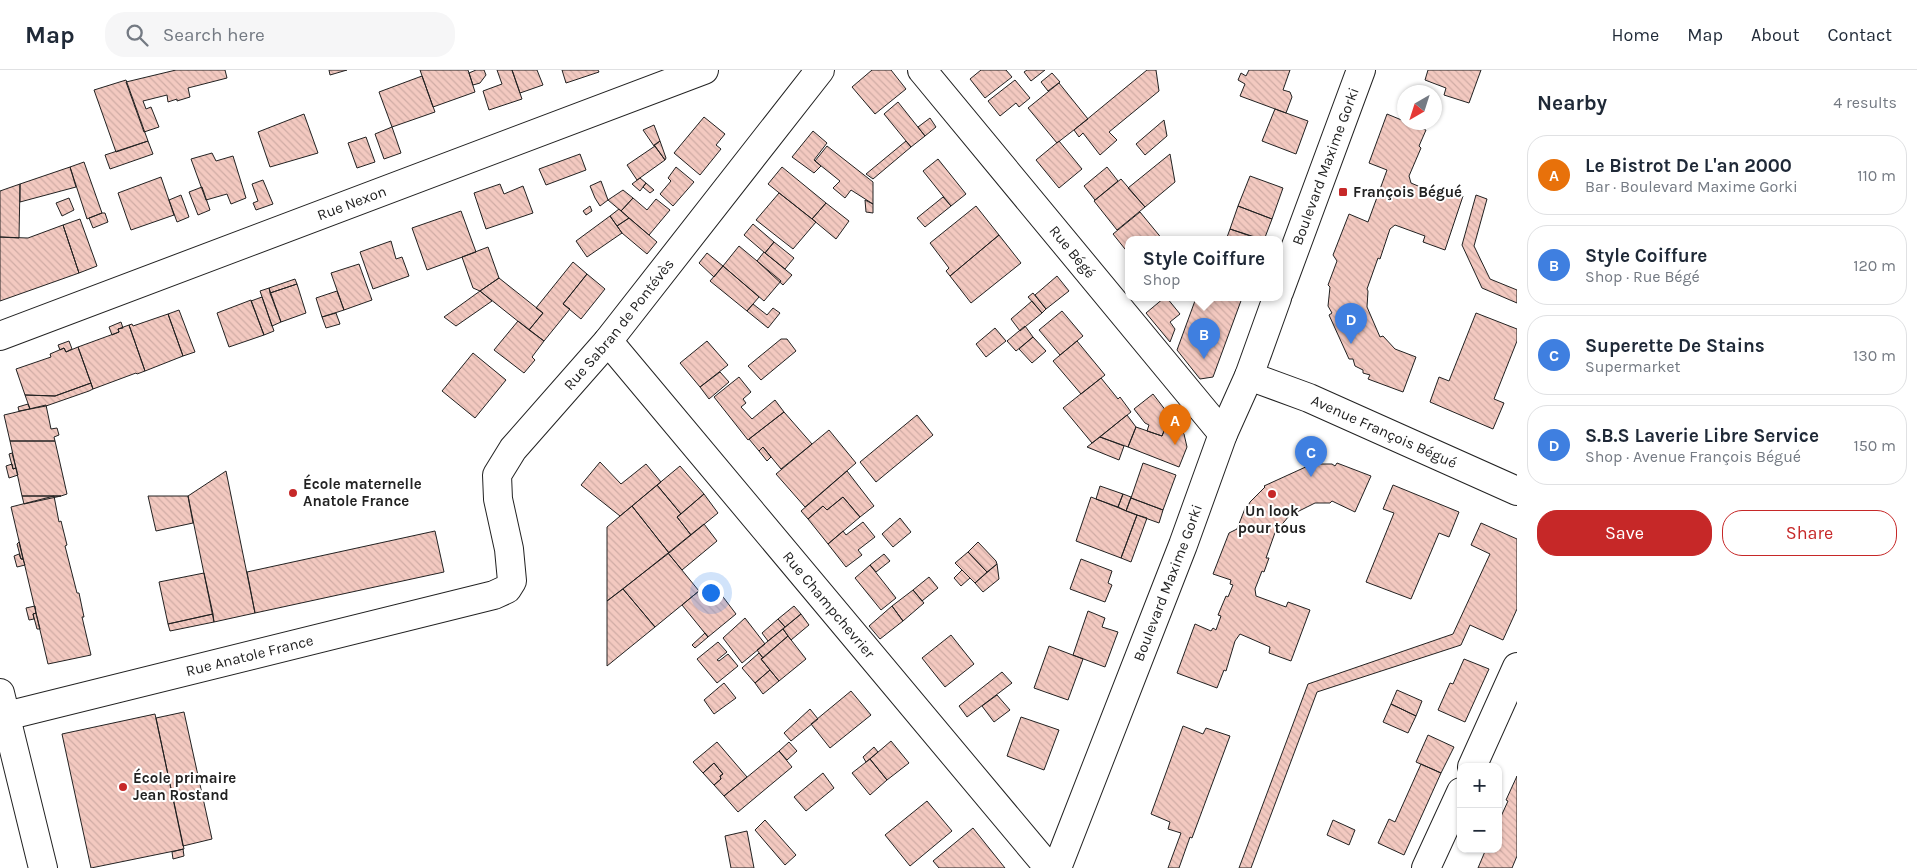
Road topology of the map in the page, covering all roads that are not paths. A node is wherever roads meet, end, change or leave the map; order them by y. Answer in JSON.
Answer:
{"nodes":[{"id":1,"x":704,"y":70,"type":"edge"},
{"id":2,"x":820,"y":70,"type":"edge"},
{"id":3,"x":922,"y":70,"type":"edge"},
{"id":4,"x":1361,"y":70,"type":"edge"},
{"id":5,"x":1283,"y":281,"type":"edge"},
{"id":6,"x":1276,"y":301,"type":"edge"},
{"id":7,"x":0,"y":336,"type":"edge"},
{"id":8,"x":608,"y":341,"type":"junction"},
{"id":9,"x":1249,"y":376,"type":"junction"},
{"id":10,"x":1223,"y":434,"type":"junction"},
{"id":11,"x":1517,"y":491,"type":"edge"},
{"id":12,"x":494,"y":594,"type":"joint"},
{"id":13,"x":1517,"y":667,"type":"edge"},
{"id":14,"x":3,"y":705,"type":"edge"},
{"id":15,"x":1474,"y":763,"type":"edge"},
{"id":16,"x":1457,"y":801,"type":"edge"},
{"id":17,"x":43,"y":868,"type":"edge"},
{"id":18,"x":1048,"y":868,"type":"edge"},
{"id":19,"x":1057,"y":868,"type":"edge"},
{"id":20,"x":1426,"y":868,"type":"edge"}],
"edges":[{"from":1,"to":7,"type":"street","name":"Rue Nexon"},
{"from":2,"to":8,"type":"street","name":"Rue Sabran de Pontévès"},
{"from":3,"to":10,"type":"street","name":"Rue Bégé"},
{"from":4,"to":5,"type":"street","name":"Boulevard Maxime Gorki"},
{"from":6,"to":9,"type":"street","name":"Boulevard Maxime Gorki"},
{"from":8,"to":12,"type":"street","name":"Rue Sabran de Pontévès"},
{"from":8,"to":18,"type":"street","name":"Rue Champchevrier"},
{"from":9,"to":10,"type":"street","name":"Boulevard Maxime Gorki"},
{"from":9,"to":11,"type":"street","name":"Avenue François Bégué"},
{"from":10,"to":19,"type":"street","name":"Boulevard Maxime Gorki"},
{"from":12,"to":14,"type":"street","name":"Rue Anatole France"},
{"from":13,"to":15,"type":"street"},
{"from":14,"to":17,"type":"street"},
{"from":16,"to":20,"type":"street"}]}
